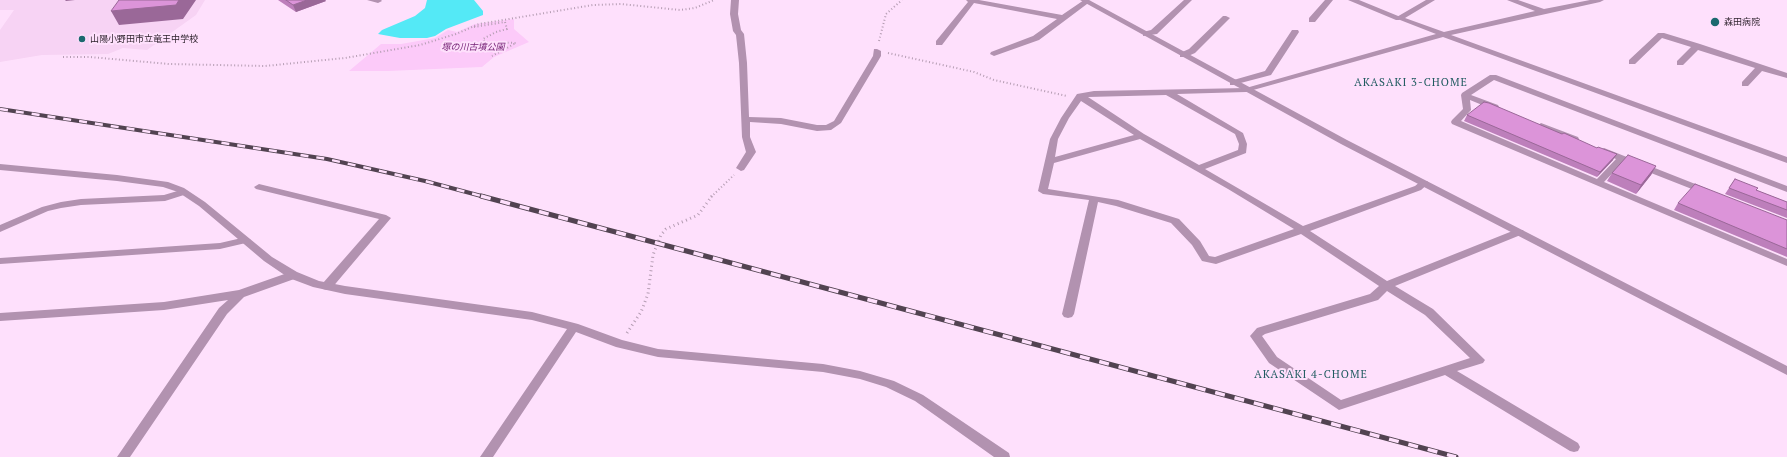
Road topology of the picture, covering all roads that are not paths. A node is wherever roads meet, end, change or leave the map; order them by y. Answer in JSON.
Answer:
{"nodes":[{"id":1,"x":735,"y":0,"type":"edge"},
{"id":2,"x":971,"y":0,"type":"edge"},
{"id":3,"x":1188,"y":0,"type":"edge"},
{"id":4,"x":1329,"y":0,"type":"edge"},
{"id":5,"x":1352,"y":0,"type":"edge"},
{"id":6,"x":1431,"y":0,"type":"edge"},
{"id":7,"x":1511,"y":0,"type":"edge"},
{"id":8,"x":1600,"y":0,"type":"edge"},
{"id":9,"x":1086,"y":1,"type":"edge"},
{"id":10,"x":1544,"y":12,"type":"junction"},
{"id":11,"x":1065,"y":18,"type":"junction"},
{"id":12,"x":1226,"y":18,"type":"dead end"},
{"id":13,"x":1399,"y":18,"type":"junction"},
{"id":14,"x":1312,"y":20,"type":"dead end"},
{"id":15,"x":1295,"y":32,"type":"dead end"},
{"id":16,"x":1146,"y":34,"type":"junction"},
{"id":17,"x":1445,"y":34,"type":"junction"},
{"id":18,"x":939,"y":43,"type":"dead end"},
{"id":19,"x":1697,"y":46,"type":"junction"},
{"id":20,"x":877,"y":51,"type":"road end"},
{"id":21,"x":994,"y":54,"type":"dead end"},
{"id":22,"x":1183,"y":55,"type":"junction"},
{"id":23,"x":1632,"y":62,"type":"dead end"},
{"id":24,"x":1680,"y":63,"type":"dead end"},
{"id":25,"x":1761,"y":67,"type":"junction"},
{"id":26,"x":1787,"y":76,"type":"edge"},
{"id":27,"x":1233,"y":83,"type":"junction"},
{"id":28,"x":1745,"y":84,"type":"dead end"},
{"id":29,"x":1246,"y":90,"type":"junction"},
{"id":30,"x":1166,"y":91,"type":"junction"},
{"id":31,"x":1465,"y":95,"type":"junction"},
{"id":32,"x":1080,"y":96,"type":"junction"},
{"id":33,"x":1501,"y":109,"type":"edge"},
{"id":34,"x":746,"y":119,"type":"junction"},
{"id":35,"x":1529,"y":121,"type":"edge"},
{"id":36,"x":1141,"y":136,"type":"junction"},
{"id":37,"x":1622,"y":158,"type":"junction"},
{"id":38,"x":1787,"y":160,"type":"edge"},
{"id":39,"x":1050,"y":161,"type":"junction"},
{"id":40,"x":0,"y":167,"type":"edge"},
{"id":41,"x":741,"y":168,"type":"road end"},
{"id":42,"x":1198,"y":169,"type":"junction"},
{"id":43,"x":1424,"y":183,"type":"junction"},
{"id":44,"x":1598,"y":183,"type":"junction"},
{"id":45,"x":259,"y":187,"type":"dead end"},
{"id":46,"x":1787,"y":190,"type":"edge"},
{"id":47,"x":184,"y":192,"type":"junction"},
{"id":48,"x":1715,"y":195,"type":"edge"},
{"id":49,"x":1094,"y":198,"type":"junction"},
{"id":50,"x":0,"y":229,"type":"edge"},
{"id":51,"x":1302,"y":230,"type":"junction"},
{"id":52,"x":1519,"y":232,"type":"junction"},
{"id":53,"x":246,"y":240,"type":"junction"},
{"id":54,"x":0,"y":260,"type":"edge"},
{"id":55,"x":1787,"y":263,"type":"edge"},
{"id":56,"x":293,"y":275,"type":"junction"},
{"id":57,"x":1386,"y":285,"type":"junction"},
{"id":58,"x":327,"y":286,"type":"junction"},
{"id":59,"x":240,"y":294,"type":"junction"},
{"id":60,"x":1068,"y":314,"type":"dead end"},
{"id":61,"x":0,"y":317,"type":"edge"},
{"id":62,"x":574,"y":327,"type":"junction"},
{"id":63,"x":1447,"y":371,"type":"junction"},
{"id":64,"x":1787,"y":371,"type":"edge"},
{"id":65,"x":1574,"y":447,"type":"dead end"},
{"id":66,"x":123,"y":457,"type":"edge"},
{"id":67,"x":486,"y":457,"type":"edge"},
{"id":68,"x":1004,"y":457,"type":"edge"}],
"edges":[{"from":1,"to":34,"type":"street"},
{"from":2,"to":11,"type":"street"},
{"from":2,"to":18,"type":"street"},
{"from":3,"to":16,"type":"street"},
{"from":4,"to":14,"type":"street"},
{"from":5,"to":13,"type":"street"},
{"from":6,"to":13,"type":"street"},
{"from":7,"to":10,"type":"street"},
{"from":8,"to":10,"type":"street"},
{"from":9,"to":11,"type":"street"},
{"from":9,"to":16,"type":"street"},
{"from":10,"to":17,"type":"street"},
{"from":11,"to":21,"type":"street"},
{"from":12,"to":22,"type":"street"},
{"from":13,"to":17,"type":"street"},
{"from":15,"to":27,"type":"street"},
{"from":16,"to":22,"type":"street"},
{"from":17,"to":29,"type":"street"},
{"from":17,"to":38,"type":"street"},
{"from":19,"to":23,"type":"street"},
{"from":19,"to":24,"type":"street"},
{"from":19,"to":25,"type":"street"},
{"from":20,"to":34,"type":"street"},
{"from":22,"to":27,"type":"street"},
{"from":25,"to":26,"type":"street"},
{"from":25,"to":28,"type":"street"},
{"from":27,"to":29,"type":"street"},
{"from":29,"to":30,"type":"street"},
{"from":29,"to":43,"type":"street"},
{"from":30,"to":32,"type":"street"},
{"from":30,"to":42,"type":"street"},
{"from":31,"to":33,"type":"street"},
{"from":31,"to":44,"type":"street"},
{"from":31,"to":46,"type":"street"},
{"from":32,"to":36,"type":"street"},
{"from":32,"to":39,"type":"street"},
{"from":34,"to":41,"type":"street"},
{"from":35,"to":37,"type":"street"},
{"from":36,"to":39,"type":"street"},
{"from":36,"to":42,"type":"street"},
{"from":37,"to":44,"type":"street"},
{"from":37,"to":48,"type":"street"},
{"from":39,"to":49,"type":"street"},
{"from":40,"to":47,"type":"street"},
{"from":42,"to":51,"type":"street"},
{"from":43,"to":51,"type":"street"},
{"from":43,"to":52,"type":"street"},
{"from":44,"to":55,"type":"street"},
{"from":45,"to":58,"type":"street"},
{"from":47,"to":50,"type":"street"},
{"from":47,"to":53,"type":"street"},
{"from":49,"to":51,"type":"street"},
{"from":49,"to":60,"type":"street"},
{"from":51,"to":57,"type":"street"},
{"from":52,"to":57,"type":"street"},
{"from":52,"to":64,"type":"street"},
{"from":53,"to":54,"type":"street"},
{"from":53,"to":56,"type":"street"},
{"from":56,"to":58,"type":"street"},
{"from":56,"to":59,"type":"street"},
{"from":57,"to":63,"type":"street"},
{"from":57,"to":63,"type":"street"},
{"from":58,"to":62,"type":"street"},
{"from":59,"to":61,"type":"street"},
{"from":59,"to":66,"type":"street"},
{"from":62,"to":67,"type":"street"},
{"from":62,"to":68,"type":"street"},
{"from":63,"to":65,"type":"street"}]}
